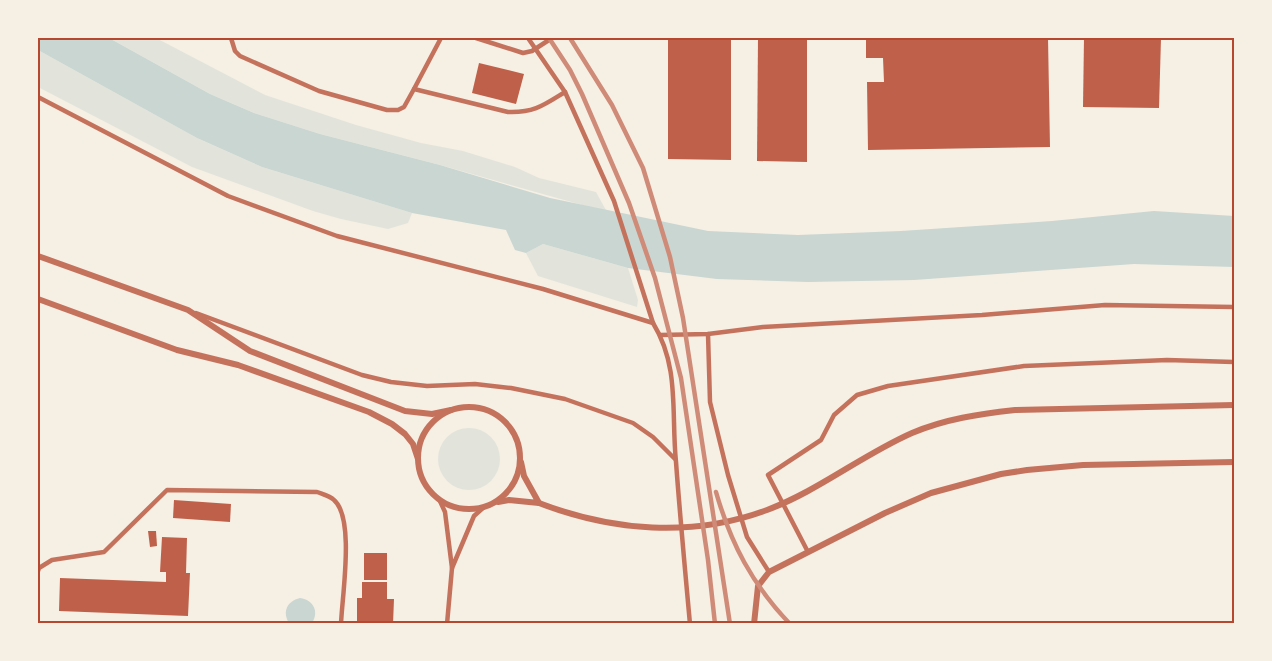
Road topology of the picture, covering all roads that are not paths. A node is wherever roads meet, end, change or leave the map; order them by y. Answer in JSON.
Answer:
{"nodes":[{"id":1,"x":231,"y":38,"type":"edge"},
{"id":2,"x":441,"y":38,"type":"edge"},
{"id":3,"x":476,"y":38,"type":"edge"},
{"id":4,"x":528,"y":38,"type":"edge"},
{"id":5,"x":552,"y":38,"type":"edge"},
{"id":6,"x":537,"y":49,"type":"junction"},
{"id":7,"x":414,"y":89,"type":"junction"},
{"id":8,"x":565,"y":92,"type":"junction"},
{"id":9,"x":38,"y":97,"type":"edge"},
{"id":10,"x":38,"y":256,"type":"edge"},
{"id":11,"x":38,"y":299,"type":"edge"},
{"id":12,"x":1234,"y":307,"type":"edge"},
{"id":13,"x":188,"y":310,"type":"junction"},
{"id":14,"x":653,"y":323,"type":"junction"},
{"id":15,"x":708,"y":334,"type":"junction"},
{"id":16,"x":660,"y":335,"type":"junction"},
{"id":17,"x":1234,"y":362,"type":"edge"},
{"id":18,"x":1234,"y":405,"type":"edge"},
{"id":19,"x":451,"y":410,"type":"junction"},
{"id":20,"x":418,"y":459,"type":"junction"},
{"id":21,"x":675,"y":459,"type":"junction"},
{"id":22,"x":521,"y":460,"type":"junction"},
{"id":23,"x":1234,"y":462,"type":"edge"},
{"id":24,"x":439,"y":499,"type":"junction"},
{"id":25,"x":494,"y":502,"type":"junction"},
{"id":26,"x":542,"y":504,"type":"junction"},
{"id":27,"x":484,"y":507,"type":"junction"},
{"id":28,"x":808,"y":552,"type":"junction"},
{"id":29,"x":452,"y":568,"type":"junction"},
{"id":30,"x":38,"y":571,"type":"edge"},
{"id":31,"x":769,"y":572,"type":"junction"},
{"id":32,"x":340,"y":624,"type":"edge"},
{"id":33,"x":447,"y":624,"type":"edge"},
{"id":34,"x":690,"y":624,"type":"edge"},
{"id":35,"x":754,"y":624,"type":"edge"}],
"edges":[{"from":1,"to":7,"type":"lane"},
{"from":2,"to":7,"type":"lane"},
{"from":3,"to":6,"type":"lane"},
{"from":4,"to":6,"type":"lane"},
{"from":5,"to":6,"type":"lane"},
{"from":6,"to":8,"type":"lane"},
{"from":7,"to":8,"type":"lane"},
{"from":8,"to":14,"type":"lane"},
{"from":9,"to":14,"type":"lane"},
{"from":10,"to":13,"type":"street"},
{"from":11,"to":20,"type":"street"},
{"from":12,"to":15,"type":"lane"},
{"from":13,"to":19,"type":"street"},
{"from":13,"to":21,"type":"lane"},
{"from":14,"to":16,"type":"lane"},
{"from":15,"to":16,"type":"lane"},
{"from":15,"to":31,"type":"lane"},
{"from":16,"to":21,"type":"lane"},
{"from":17,"to":28,"type":"lane"},
{"from":18,"to":26,"type":"street"},
{"from":19,"to":20,"type":"street"},
{"from":19,"to":22,"type":"street"},
{"from":20,"to":24,"type":"street"},
{"from":21,"to":34,"type":"lane"},
{"from":22,"to":25,"type":"street"},
{"from":22,"to":26,"type":"street"},
{"from":23,"to":28,"type":"street"},
{"from":24,"to":27,"type":"street"},
{"from":24,"to":29,"type":"lane"},
{"from":25,"to":26,"type":"street"},
{"from":25,"to":27,"type":"street"},
{"from":27,"to":29,"type":"lane"},
{"from":28,"to":31,"type":"street"},
{"from":29,"to":33,"type":"lane"},
{"from":30,"to":32,"type":"lane"},
{"from":31,"to":35,"type":"street"}]}
